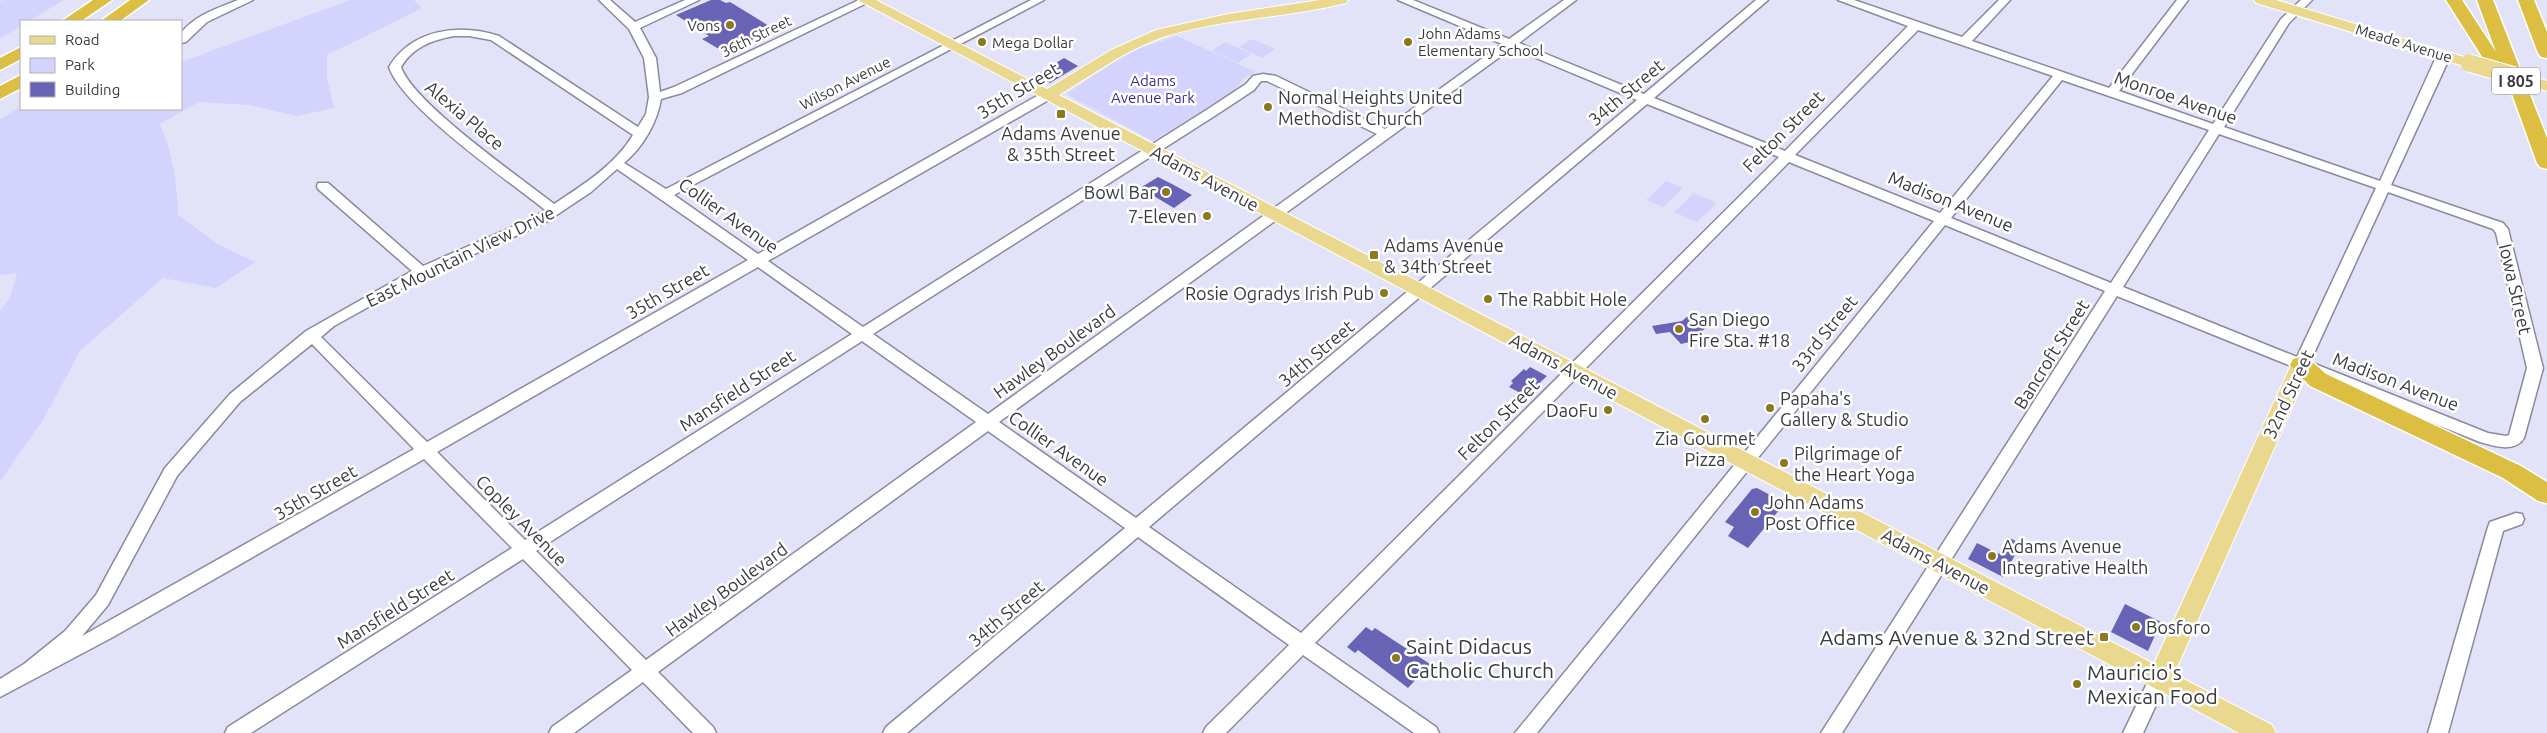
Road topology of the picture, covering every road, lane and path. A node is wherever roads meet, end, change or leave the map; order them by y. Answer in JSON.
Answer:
{"nodes":[{"id":1,"x":104,"y":0,"type":"edge"},
{"id":2,"x":141,"y":0,"type":"edge"},
{"id":3,"x":248,"y":0,"type":"edge"},
{"id":4,"x":604,"y":0,"type":"edge"},
{"id":5,"x":694,"y":0,"type":"edge"},
{"id":6,"x":866,"y":0,"type":"edge"},
{"id":7,"x":1039,"y":0,"type":"edge"},
{"id":8,"x":1341,"y":0,"type":"edge"},
{"id":9,"x":1403,"y":0,"type":"edge"},
{"id":10,"x":1571,"y":0,"type":"edge"},
{"id":11,"x":1763,"y":0,"type":"edge"},
{"id":12,"x":1843,"y":0,"type":"edge"},
{"id":13,"x":2005,"y":0,"type":"edge"},
{"id":14,"x":2183,"y":0,"type":"edge"},
{"id":15,"x":2261,"y":0,"type":"edge"},
{"id":16,"x":2454,"y":0,"type":"edge"},
{"id":17,"x":2484,"y":0,"type":"edge"},
{"id":18,"x":2526,"y":0,"type":"edge"},
{"id":19,"x":2302,"y":5,"type":"edge"},
{"id":20,"x":72,"y":20,"type":"edge"},
{"id":21,"x":111,"y":20,"type":"edge"},
{"id":22,"x":1916,"y":25,"type":"junction"},
{"id":23,"x":634,"y":27,"type":"junction"},
{"id":24,"x":182,"y":40,"type":"edge"},
{"id":25,"x":1964,"y":42,"type":"junction"},
{"id":26,"x":1511,"y":44,"type":"junction"},
{"id":27,"x":952,"y":46,"type":"junction"},
{"id":28,"x":20,"y":53,"type":"edge"},
{"id":29,"x":2547,"y":53,"type":"edge"},
{"id":30,"x":2443,"y":55,"type":"junction"},
{"id":31,"x":0,"y":65,"type":"edge"},
{"id":32,"x":2060,"y":75,"type":"junction"},
{"id":33,"x":20,"y":81,"type":"edge"},
{"id":34,"x":2547,"y":86,"type":"edge"},
{"id":35,"x":2111,"y":93,"type":"junction"},
{"id":36,"x":0,"y":94,"type":"edge"},
{"id":37,"x":1048,"y":95,"type":"junction"},
{"id":38,"x":656,"y":97,"type":"junction"},
{"id":39,"x":1647,"y":99,"type":"junction"},
{"id":40,"x":2532,"y":124,"type":"junction"},
{"id":41,"x":2216,"y":129,"type":"junction"},
{"id":42,"x":1386,"y":134,"type":"junction"},
{"id":43,"x":641,"y":135,"type":"junction"},
{"id":44,"x":1151,"y":150,"type":"junction"},
{"id":45,"x":1785,"y":156,"type":"junction"},
{"id":46,"x":2547,"y":163,"type":"edge"},
{"id":47,"x":617,"y":164,"type":"junction"},
{"id":48,"x":323,"y":186,"type":"dead end"},
{"id":49,"x":2385,"y":187,"type":"junction"},
{"id":50,"x":665,"y":195,"type":"junction"},
{"id":51,"x":555,"y":211,"type":"junction"},
{"id":52,"x":1274,"y":215,"type":"junction"},
{"id":53,"x":1943,"y":220,"type":"junction"},
{"id":54,"x":2498,"y":226,"type":"joint"},
{"id":55,"x":758,"y":260,"type":"junction"},
{"id":56,"x":421,"y":272,"type":"junction"},
{"id":57,"x":2114,"y":289,"type":"junction"},
{"id":58,"x":1419,"y":290,"type":"junction"},
{"id":59,"x":862,"y":334,"type":"junction"},
{"id":60,"x":311,"y":335,"type":"junction"},
{"id":61,"x":2301,"y":365,"type":"junction"},
{"id":62,"x":1574,"y":371,"type":"junction"},
{"id":63,"x":987,"y":422,"type":"junction"},
{"id":64,"x":2486,"y":438,"type":"joint"},
{"id":65,"x":425,"y":451,"type":"junction"},
{"id":66,"x":1746,"y":462,"type":"junction"},
{"id":67,"x":2547,"y":494,"type":"edge"},
{"id":68,"x":2516,"y":519,"type":"dead end"},
{"id":69,"x":1137,"y":527,"type":"junction"},
{"id":70,"x":523,"y":550,"type":"junction"},
{"id":71,"x":1940,"y":563,"type":"junction"},
{"id":72,"x":1303,"y":643,"type":"junction"},
{"id":73,"x":31,"y":670,"type":"junction"},
{"id":74,"x":643,"y":672,"type":"junction"},
{"id":75,"x":2159,"y":679,"type":"junction"},
{"id":76,"x":0,"y":688,"type":"edge"},
{"id":77,"x":235,"y":733,"type":"edge"},
{"id":78,"x":559,"y":733,"type":"edge"},
{"id":79,"x":706,"y":733,"type":"edge"},
{"id":80,"x":893,"y":733,"type":"edge"},
{"id":81,"x":1213,"y":733,"type":"edge"},
{"id":82,"x":1429,"y":733,"type":"edge"},
{"id":83,"x":1525,"y":733,"type":"edge"},
{"id":84,"x":1831,"y":733,"type":"edge"},
{"id":85,"x":2133,"y":733,"type":"edge"},
{"id":86,"x":2263,"y":733,"type":"edge"},
{"id":87,"x":2438,"y":733,"type":"edge"}],
"edges":[{"from":1,"to":20,"type":"highway"},
{"from":2,"to":21,"type":"highway"},
{"from":3,"to":24,"type":"street"},
{"from":4,"to":23,"type":"street","name":"East Mountain View Drive"},
{"from":5,"to":23,"type":"street"},
{"from":6,"to":27,"type":"main road","name":"Adams Avenue"},
{"from":6,"to":38,"type":"street","name":"36th Street"},
{"from":7,"to":27,"type":"street","name":"Wilson Avenue"},
{"from":8,"to":37,"type":"main road","name":"35th Street"},
{"from":9,"to":26,"type":"street","name":"Madison Avenue"},
{"from":10,"to":26,"type":"street","name":"Hawley Boulevard"},
{"from":11,"to":39,"type":"street","name":"34th Street"},
{"from":12,"to":22,"type":"street","name":"Monroe Avenue"},
{"from":13,"to":25,"type":"street"},
{"from":14,"to":35,"type":"street"},
{"from":15,"to":19,"type":"main road","name":"Meade Avenue"},
{"from":16,"to":40,"type":"highway"},
{"from":17,"to":40,"type":"highway","number":"I 805"},
{"from":18,"to":29,"type":"highway","number":"I 805"},
{"from":19,"to":30,"type":"main road","name":"Meade Avenue"},
{"from":19,"to":41,"type":"street","name":"Bancroft Street"},
{"from":22,"to":25,"type":"street","name":"Monroe Avenue"},
{"from":22,"to":45,"type":"street","name":"Felton Street"},
{"from":23,"to":38,"type":"street","name":"East Mountain View Drive"},
{"from":25,"to":32,"type":"street","name":"Monroe Avenue"},
{"from":26,"to":39,"type":"street","name":"Madison Avenue"},
{"from":26,"to":42,"type":"street","name":"Hawley Boulevard"},
{"from":27,"to":37,"type":"main road","name":"Adams Avenue"},
{"from":27,"to":50,"type":"street","name":"Wilson Avenue"},
{"from":28,"to":31,"type":"highway"},
{"from":30,"to":34,"type":"main road","name":"Meade Avenue","bridge":true},
{"from":30,"to":49,"type":"street","name":"32nd Street"},
{"from":32,"to":35,"type":"street","name":"Monroe Avenue"},
{"from":32,"to":53,"type":"street","name":"33rd Street"},
{"from":33,"to":36,"type":"highway"},
{"from":35,"to":41,"type":"street","name":"Monroe Avenue"},
{"from":37,"to":44,"type":"main road","name":"Adams Avenue"},
{"from":37,"to":55,"type":"street","name":"35th Street"},
{"from":38,"to":43,"type":"street","name":"East Mountain View Drive"},
{"from":39,"to":45,"type":"street","name":"Madison Avenue"},
{"from":39,"to":58,"type":"street","name":"34th Street"},
{"from":40,"to":46,"type":"highway","number":"I 805"},
{"from":41,"to":49,"type":"street","name":"Monroe Avenue"},
{"from":41,"to":57,"type":"street","name":"Bancroft Street"},
{"from":42,"to":44,"type":"street","name":"Mansfield Street"},
{"from":42,"to":52,"type":"street","name":"Hawley Boulevard"},
{"from":43,"to":47,"type":"street","name":"East Mountain View Drive"},
{"from":43,"to":51,"type":"street","name":"Alexia Place"},
{"from":44,"to":52,"type":"main road","name":"Adams Avenue"},
{"from":44,"to":59,"type":"street","name":"Mansfield Street"},
{"from":45,"to":53,"type":"street","name":"Madison Avenue"},
{"from":45,"to":62,"type":"street","name":"Felton Street"},
{"from":47,"to":50,"type":"street","name":"Collier Avenue"},
{"from":47,"to":51,"type":"street","name":"East Mountain View Drive"},
{"from":48,"to":56,"type":"street"},
{"from":49,"to":54,"type":"street","name":"Monroe Avenue"},
{"from":49,"to":61,"type":"street","name":"32nd Street"},
{"from":50,"to":55,"type":"street","name":"Collier Avenue"},
{"from":51,"to":56,"type":"street","name":"East Mountain View Drive"},
{"from":52,"to":58,"type":"main road","name":"Adams Avenue"},
{"from":52,"to":63,"type":"street","name":"Hawley Boulevard"},
{"from":53,"to":57,"type":"street","name":"Madison Avenue"},
{"from":53,"to":66,"type":"street","name":"33rd Street"},
{"from":54,"to":64,"type":"street","name":"Iowa Street"},
{"from":55,"to":59,"type":"street","name":"Collier Avenue"},
{"from":55,"to":65,"type":"street","name":"35th Street"},
{"from":56,"to":60,"type":"street","name":"East Mountain View Drive"},
{"from":57,"to":61,"type":"street","name":"Madison Avenue"},
{"from":57,"to":71,"type":"street","name":"Bancroft Street"},
{"from":58,"to":62,"type":"main road","name":"Adams Avenue"},
{"from":58,"to":69,"type":"street","name":"34th Street"},
{"from":59,"to":63,"type":"street","name":"Collier Avenue"},
{"from":59,"to":70,"type":"street","name":"Mansfield Street"},
{"from":60,"to":65,"type":"street","name":"Copley Avenue"},
{"from":60,"to":73,"type":"street","name":"East Mountain View Drive"},
{"from":61,"to":64,"type":"street","name":"Madison Avenue"},
{"from":61,"to":67,"type":"highway"},
{"from":61,"to":75,"type":"main road","name":"32nd Street"},
{"from":62,"to":66,"type":"main road","name":"Adams Avenue"},
{"from":62,"to":72,"type":"street","name":"Felton Street"},
{"from":63,"to":69,"type":"street","name":"Collier Avenue"},
{"from":63,"to":74,"type":"street","name":"Hawley Boulevard"},
{"from":65,"to":70,"type":"street","name":"Copley Avenue"},
{"from":65,"to":73,"type":"street","name":"35th Street"},
{"from":66,"to":71,"type":"main road","name":"Adams Avenue"},
{"from":66,"to":83,"type":"street","name":"33rd Street"},
{"from":68,"to":87,"type":"street"},
{"from":69,"to":72,"type":"street","name":"Collier Avenue"},
{"from":69,"to":80,"type":"street","name":"34th Street"},
{"from":70,"to":74,"type":"street","name":"Copley Avenue"},
{"from":70,"to":77,"type":"street","name":"Mansfield Street"},
{"from":71,"to":75,"type":"main road","name":"Adams Avenue"},
{"from":71,"to":84,"type":"street","name":"Bancroft Street"},
{"from":72,"to":81,"type":"street","name":"Felton Street"},
{"from":72,"to":82,"type":"street","name":"Collier Avenue"},
{"from":73,"to":76,"type":"street","name":"East Mountain View Drive"},
{"from":74,"to":78,"type":"street","name":"Hawley Boulevard"},
{"from":74,"to":79,"type":"street","name":"Copley Avenue"},
{"from":75,"to":85,"type":"street","name":"32nd Street"},
{"from":75,"to":86,"type":"main road","name":"Adams Avenue"}]}
